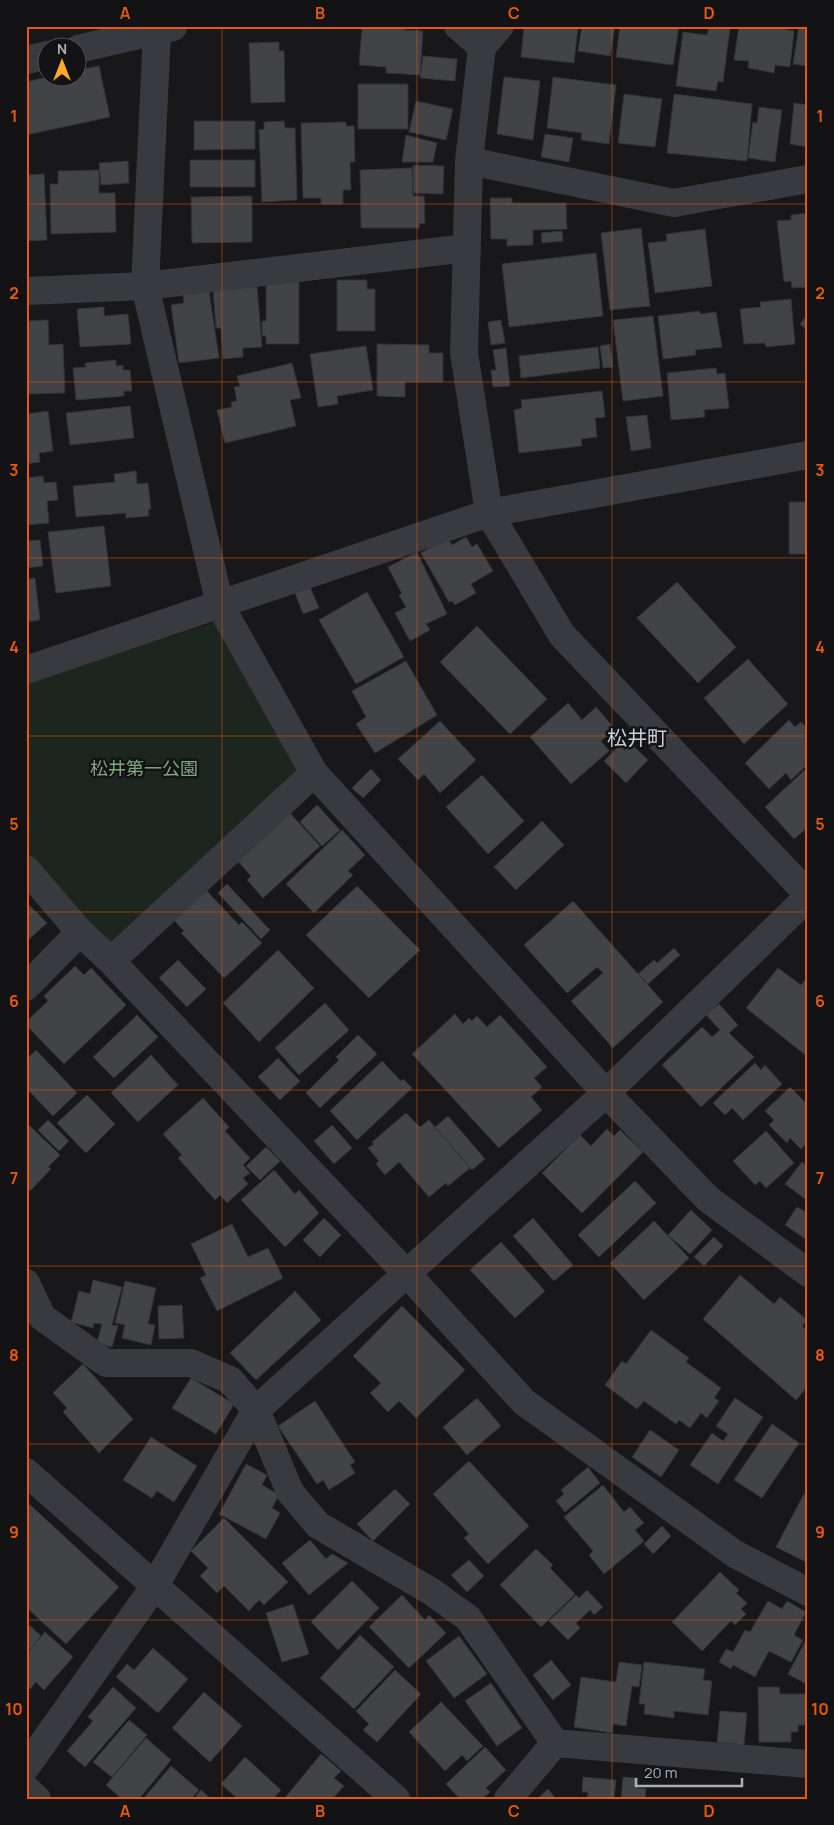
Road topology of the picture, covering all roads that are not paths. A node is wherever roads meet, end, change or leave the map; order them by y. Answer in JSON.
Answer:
{"nodes":[{"id":1,"x":458,"y":26,"type":"edge"},
{"id":2,"x":500,"y":26,"type":"edge"},
{"id":3,"x":166,"y":29,"type":"edge"},
{"id":4,"x":88,"y":47,"type":"edge"},
{"id":5,"x":482,"y":47,"type":"junction"},
{"id":6,"x":469,"y":161,"type":"junction"},
{"id":7,"x":808,"y":179,"type":"edge"},
{"id":8,"x":467,"y":248,"type":"junction"},
{"id":9,"x":145,"y":286,"type":"junction"},
{"id":10,"x":26,"y":291,"type":"edge"},
{"id":11,"x":808,"y":455,"type":"edge"},
{"id":12,"x":489,"y":512,"type":"junction"},
{"id":13,"x":220,"y":605,"type":"junction"},
{"id":14,"x":26,"y":670,"type":"edge"},
{"id":15,"x":314,"y":772,"type":"junction"},
{"id":16,"x":26,"y":869,"type":"edge"},
{"id":17,"x":808,"y":895,"type":"edge"},
{"id":18,"x":80,"y":932,"type":"junction"},
{"id":19,"x":111,"y":961,"type":"junction"},
{"id":20,"x":26,"y":987,"type":"edge"},
{"id":21,"x":606,"y":1092,"type":"junction"},
{"id":22,"x":808,"y":1273,"type":"edge"},
{"id":23,"x":407,"y":1274,"type":"junction"},
{"id":24,"x":26,"y":1284,"type":"edge"},
{"id":25,"x":256,"y":1410,"type":"junction"},
{"id":26,"x":26,"y":1472,"type":"edge"},
{"id":27,"x":154,"y":1587,"type":"junction"},
{"id":28,"x":808,"y":1592,"type":"edge"},
{"id":29,"x":555,"y":1743,"type":"junction"},
{"id":30,"x":808,"y":1764,"type":"edge"},
{"id":31,"x":26,"y":1766,"type":"edge"},
{"id":32,"x":26,"y":1790,"type":"edge"},
{"id":33,"x":37,"y":1799,"type":"edge"},
{"id":34,"x":396,"y":1799,"type":"edge"},
{"id":35,"x":508,"y":1799,"type":"edge"}],
"edges":[{"from":1,"to":5,"type":"street"},
{"from":2,"to":5,"type":"street"},
{"from":3,"to":4,"type":"street"},
{"from":3,"to":9,"type":"street"},
{"from":5,"to":6,"type":"street"},
{"from":6,"to":7,"type":"street"},
{"from":6,"to":8,"type":"street"},
{"from":8,"to":9,"type":"street"},
{"from":8,"to":12,"type":"street"},
{"from":9,"to":10,"type":"street"},
{"from":9,"to":13,"type":"street"},
{"from":11,"to":12,"type":"street"},
{"from":12,"to":13,"type":"street"},
{"from":12,"to":17,"type":"street"},
{"from":13,"to":14,"type":"street"},
{"from":13,"to":15,"type":"street"},
{"from":15,"to":19,"type":"street"},
{"from":15,"to":21,"type":"street"},
{"from":16,"to":18,"type":"street"},
{"from":17,"to":21,"type":"street"},
{"from":18,"to":19,"type":"street"},
{"from":18,"to":20,"type":"street"},
{"from":19,"to":23,"type":"street"},
{"from":21,"to":22,"type":"street"},
{"from":21,"to":23,"type":"street"},
{"from":23,"to":25,"type":"street"},
{"from":23,"to":28,"type":"street"},
{"from":24,"to":25,"type":"street"},
{"from":25,"to":27,"type":"street"},
{"from":25,"to":29,"type":"street"},
{"from":26,"to":27,"type":"street"},
{"from":27,"to":31,"type":"street"},
{"from":27,"to":34,"type":"street"},
{"from":29,"to":30,"type":"street"},
{"from":29,"to":35,"type":"street"},
{"from":32,"to":33,"type":"street"}]}
